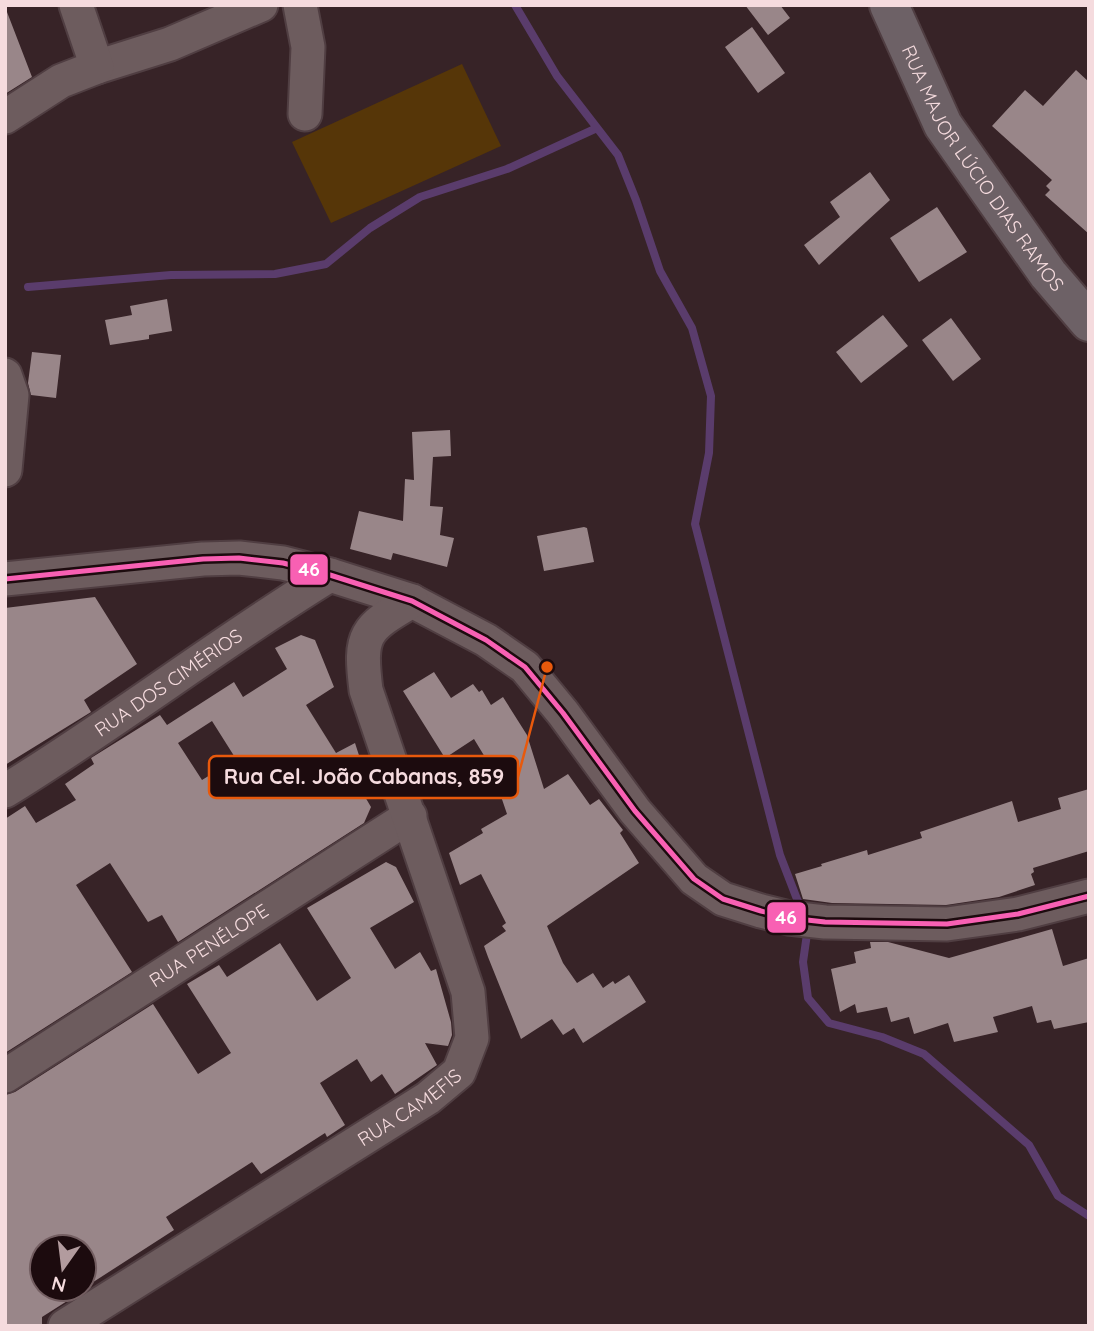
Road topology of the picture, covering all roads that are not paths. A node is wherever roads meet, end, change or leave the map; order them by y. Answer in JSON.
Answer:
{"nodes":[{"id":1,"x":76,"y":5,"type":"edge"},
{"id":2,"x":261,"y":5,"type":"edge"},
{"id":3,"x":300,"y":5,"type":"edge"},
{"id":4,"x":889,"y":5,"type":"edge"},
{"id":5,"x":97,"y":67,"type":"junction"},
{"id":6,"x":305,"y":114,"type":"dead end"},
{"id":7,"x":5,"y":117,"type":"edge"},
{"id":8,"x":1089,"y":323,"type":"edge"},
{"id":9,"x":5,"y":374,"type":"edge"},
{"id":10,"x":5,"y":470,"type":"edge"},
{"id":11,"x":330,"y":575,"type":"junction"},
{"id":12,"x":5,"y":579,"type":"edge"},
{"id":13,"x":412,"y":601,"type":"junction"},
{"id":14,"x":5,"y":791,"type":"edge"},
{"id":15,"x":410,"y":816,"type":"junction"},
{"id":16,"x":1089,"y":896,"type":"edge"},
{"id":17,"x":5,"y":1076,"type":"edge"},
{"id":18,"x":65,"y":1326,"type":"edge"}],
"edges":[{"from":1,"to":5,"type":"street"},
{"from":2,"to":5,"type":"street"},
{"from":3,"to":6,"type":"street"},
{"from":4,"to":8,"type":"main road","name":"RUA MAJOR LÚCIO DIAS RAMOS"},
{"from":5,"to":7,"type":"street"},
{"from":9,"to":10,"type":"street"},
{"from":11,"to":12,"type":"street"},
{"from":11,"to":13,"type":"street"},
{"from":11,"to":14,"type":"street","name":"RUA DOS CIMÉRIOS"},
{"from":13,"to":15,"type":"street","name":"RUA CAMEFIS"},
{"from":13,"to":16,"type":"street"},
{"from":15,"to":17,"type":"street","name":"RUA PENÉLOPE"},
{"from":15,"to":18,"type":"street","name":"RUA CAMEFIS"}]}
